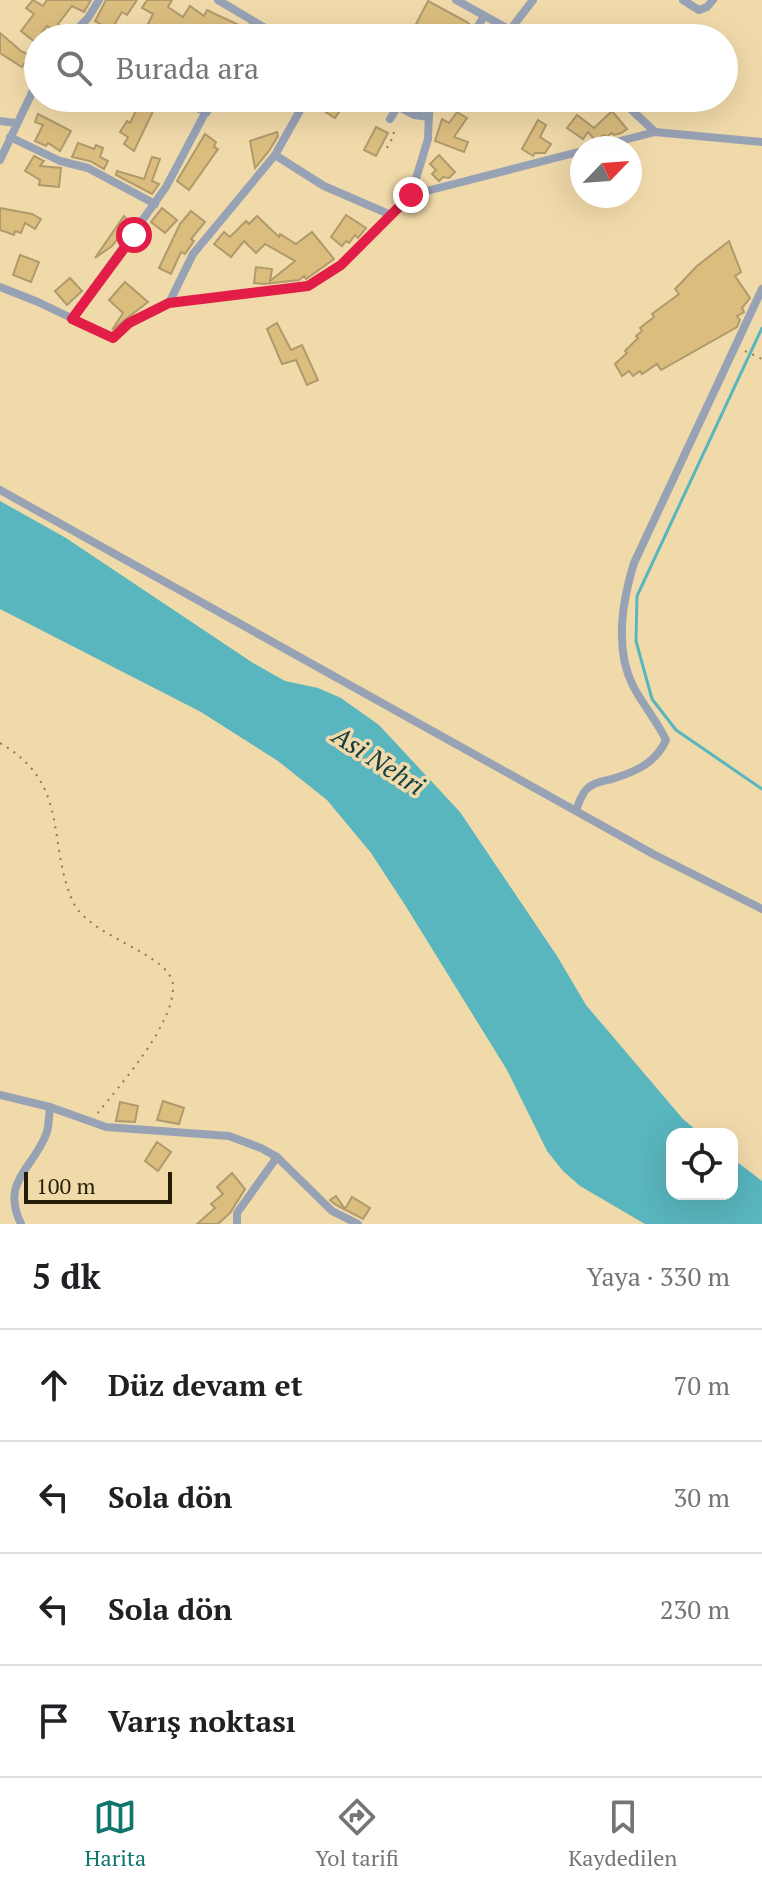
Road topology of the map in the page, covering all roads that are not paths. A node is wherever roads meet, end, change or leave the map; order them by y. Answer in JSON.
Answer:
{"nodes":[{"id":1,"x":99,"y":0,"type":"edge"},
{"id":2,"x":218,"y":0,"type":"edge"},
{"id":3,"x":456,"y":0,"type":"edge"},
{"id":4,"x":533,"y":0,"type":"edge"},
{"id":5,"x":683,"y":0,"type":"edge"},
{"id":6,"x":713,"y":0,"type":"edge"},
{"id":7,"x":484,"y":16,"type":"junction"},
{"id":8,"x":254,"y":22,"type":"joint"},
{"id":9,"x":82,"y":24,"type":"edge"},
{"id":10,"x":258,"y":24,"type":"edge"},
{"id":11,"x":479,"y":24,"type":"edge"},
{"id":12,"x":499,"y":24,"type":"edge"},
{"id":13,"x":515,"y":24,"type":"edge"},
{"id":14,"x":24,"y":107,"type":"edge"},
{"id":15,"x":206,"y":112,"type":"edge"},
{"id":16,"x":299,"y":112,"type":"edge"},
{"id":17,"x":394,"y":112,"type":"edge"},
{"id":18,"x":409,"y":112,"type":"edge"},
{"id":19,"x":431,"y":112,"type":"edge"},
{"id":20,"x":634,"y":112,"type":"edge"},
{"id":21,"x":429,"y":117,"type":"junction"},
{"id":22,"x":390,"y":119,"type":"road end"},
{"id":23,"x":0,"y":121,"type":"edge"},
{"id":24,"x":16,"y":123,"type":"junction"},
{"id":25,"x":655,"y":132,"type":"junction"},
{"id":26,"x":640,"y":136,"type":"edge"},
{"id":27,"x":10,"y":137,"type":"junction"},
{"id":28,"x":762,"y":142,"type":"edge"},
{"id":29,"x":570,"y":154,"type":"edge"},
{"id":30,"x":275,"y":155,"type":"junction"},
{"id":31,"x":0,"y":160,"type":"edge"},
{"id":32,"x":411,"y":195,"type":"junction"},
{"id":33,"x":155,"y":204,"type":"junction"},
{"id":34,"x":391,"y":215,"type":"junction"},
{"id":35,"x":0,"y":287,"type":"edge"},
{"id":36,"x":762,"y":289,"type":"edge"},
{"id":37,"x":169,"y":303,"type":"junction"},
{"id":38,"x":72,"y":319,"type":"junction"},
{"id":39,"x":0,"y":490,"type":"edge"},
{"id":40,"x":576,"y":810,"type":"junction"},
{"id":41,"x":762,"y":909,"type":"edge"},
{"id":42,"x":0,"y":1095,"type":"edge"},
{"id":43,"x":50,"y":1107,"type":"junction"},
{"id":44,"x":277,"y":1157,"type":"junction"},
{"id":45,"x":21,"y":1224,"type":"edge"},
{"id":46,"x":237,"y":1224,"type":"edge"},
{"id":47,"x":358,"y":1224,"type":"edge"}],
"edges":[{"from":1,"to":9,"type":"street"},
{"from":2,"to":8,"type":"street"},
{"from":3,"to":7,"type":"street"},
{"from":4,"to":13,"type":"street"},
{"from":5,"to":6,"type":"street"},
{"from":7,"to":11,"type":"street"},
{"from":7,"to":12,"type":"street"},
{"from":8,"to":10,"type":"street"},
{"from":14,"to":24,"type":"street"},
{"from":15,"to":33,"type":"street"},
{"from":16,"to":30,"type":"street"},
{"from":17,"to":22,"type":"street"},
{"from":18,"to":21,"type":"street"},
{"from":19,"to":21,"type":"street"},
{"from":20,"to":25,"type":"street"},
{"from":21,"to":32,"type":"street"},
{"from":23,"to":24,"type":"street"},
{"from":24,"to":27,"type":"street"},
{"from":25,"to":26,"type":"street"},
{"from":25,"to":28,"type":"street"},
{"from":27,"to":31,"type":"street"},
{"from":27,"to":33,"type":"street"},
{"from":29,"to":32,"type":"street"},
{"from":30,"to":34,"type":"street"},
{"from":30,"to":37,"type":"street"},
{"from":32,"to":34,"type":"street"},
{"from":33,"to":38,"type":"street"},
{"from":34,"to":37,"type":"street"},
{"from":35,"to":38,"type":"street"},
{"from":36,"to":40,"type":"street"},
{"from":37,"to":38,"type":"street"},
{"from":39,"to":40,"type":"street"},
{"from":40,"to":41,"type":"street"},
{"from":42,"to":43,"type":"street"},
{"from":43,"to":44,"type":"street"},
{"from":43,"to":45,"type":"street"},
{"from":44,"to":46,"type":"street"},
{"from":44,"to":47,"type":"street"}]}
